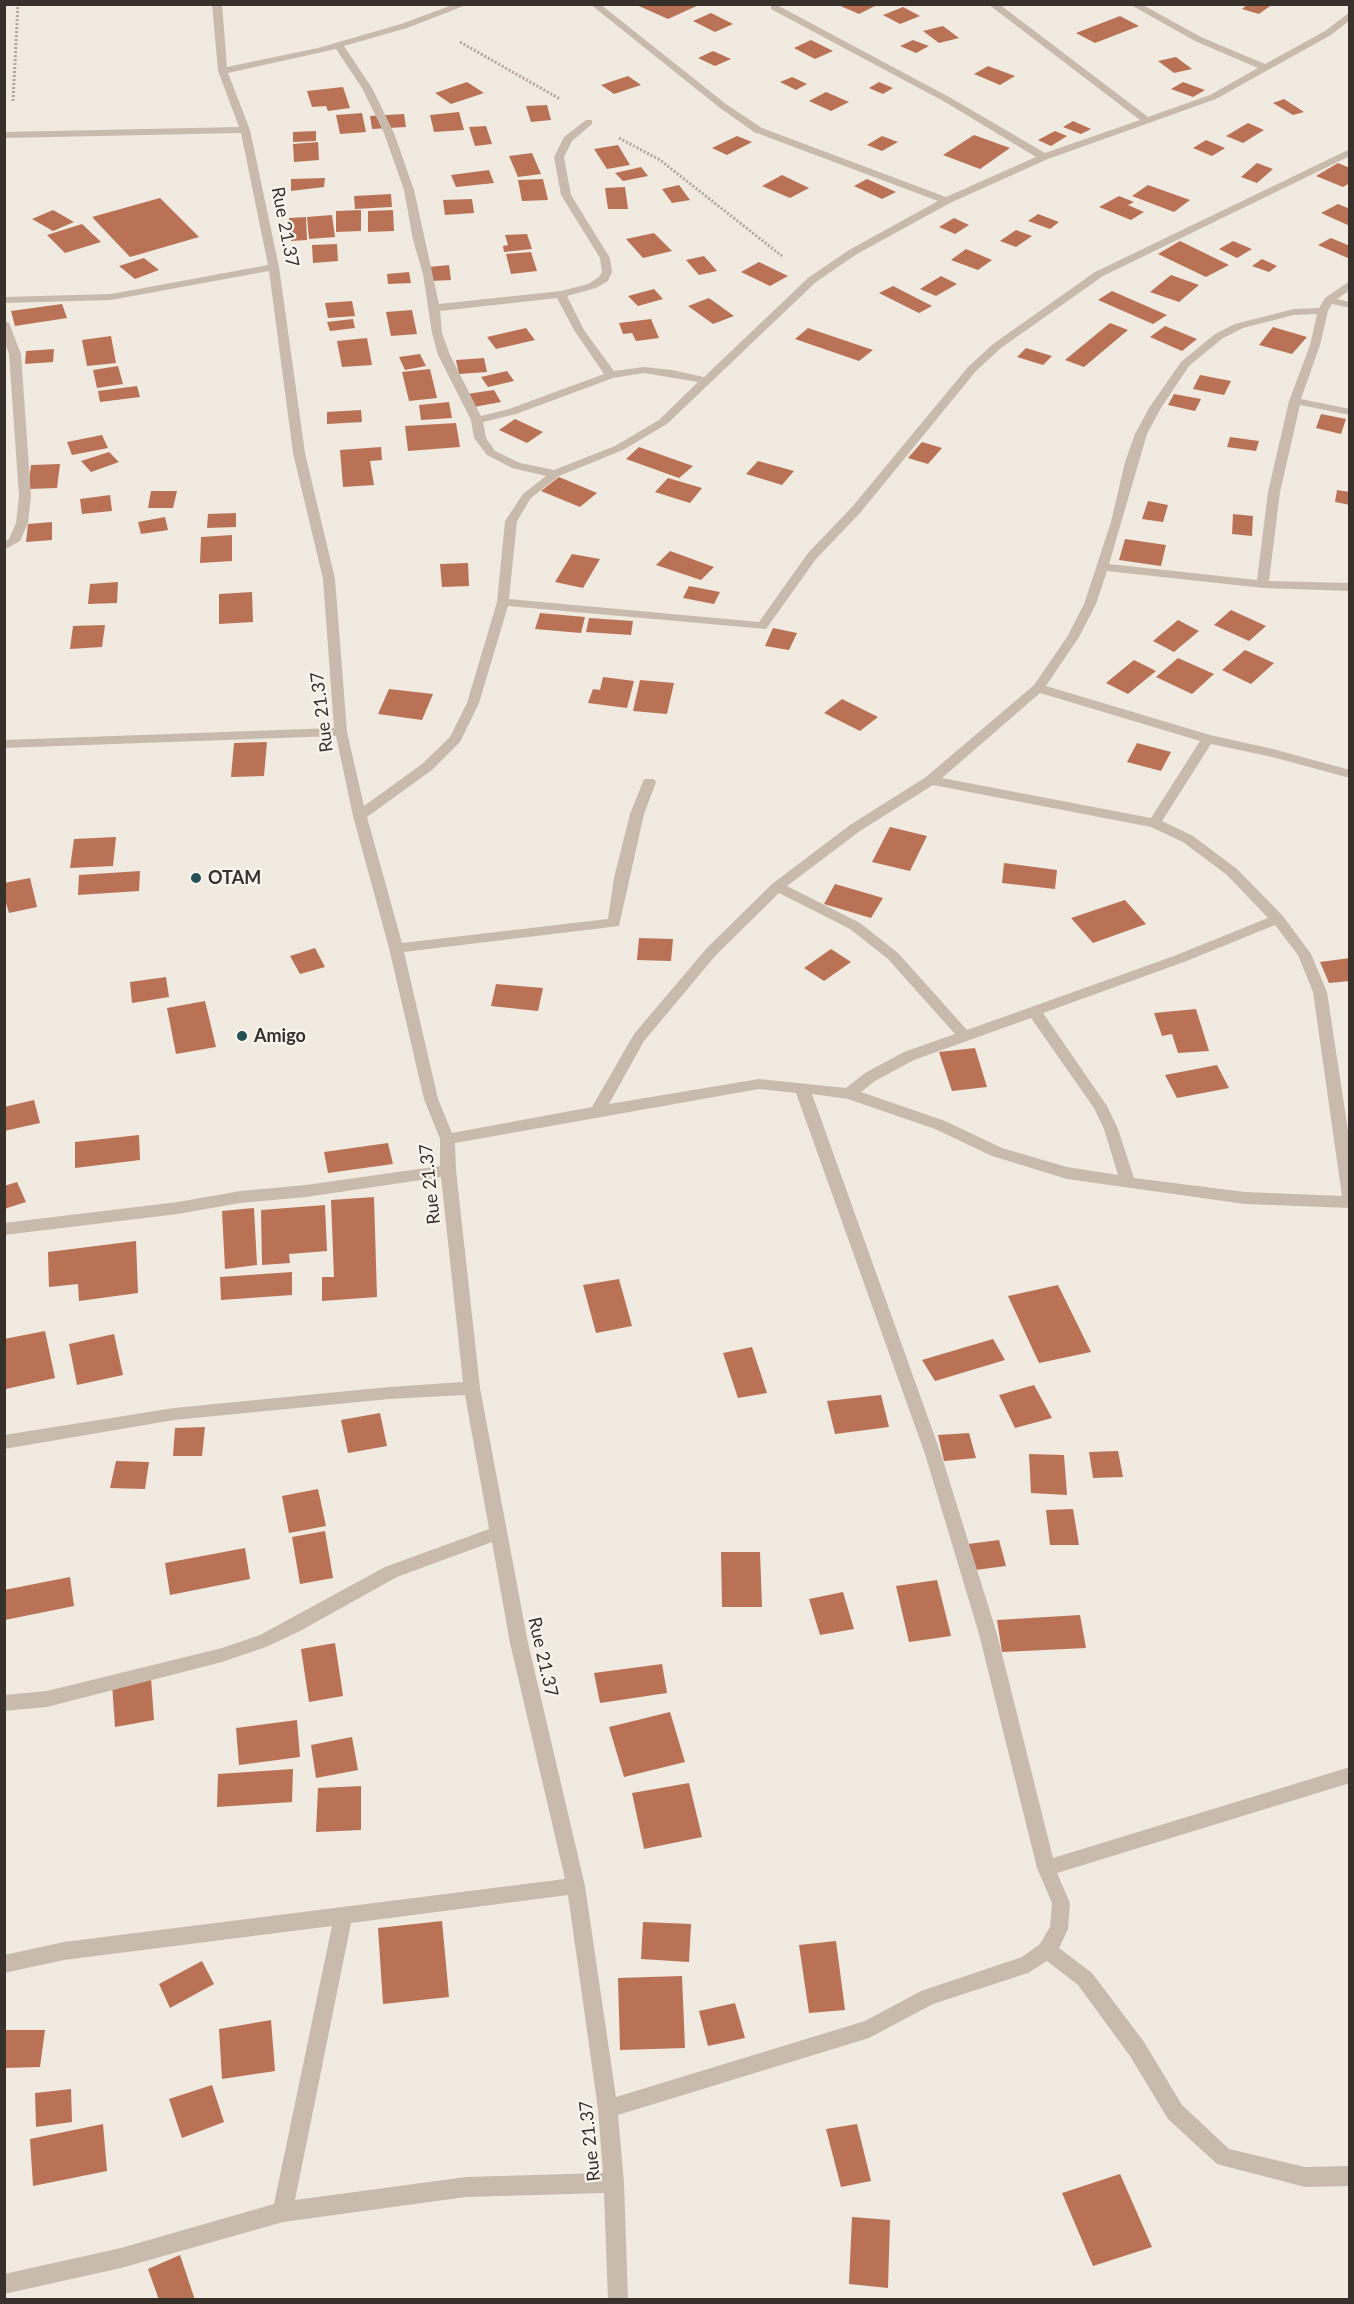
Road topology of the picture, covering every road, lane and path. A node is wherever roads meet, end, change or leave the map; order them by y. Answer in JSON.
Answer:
{"nodes":[{"id":1,"x":18,"y":4,"type":"edge"},
{"id":2,"x":217,"y":4,"type":"edge"},
{"id":3,"x":465,"y":4,"type":"edge"},
{"id":4,"x":594,"y":4,"type":"edge"},
{"id":5,"x":992,"y":4,"type":"edge"},
{"id":6,"x":1133,"y":4,"type":"edge"},
{"id":7,"x":774,"y":7,"type":"dead end"},
{"id":8,"x":1350,"y":15,"type":"edge"},
{"id":9,"x":338,"y":45,"type":"junction"},
{"id":10,"x":1265,"y":68,"type":"junction"},
{"id":11,"x":223,"y":71,"type":"junction"},
{"id":12,"x":1148,"y":121,"type":"junction"},
{"id":13,"x":589,"y":122,"type":"dead end"},
{"id":14,"x":245,"y":130,"type":"junction"},
{"id":15,"x":8,"y":135,"type":"edge"},
{"id":16,"x":1350,"y":152,"type":"edge"},
{"id":17,"x":1044,"y":157,"type":"junction"},
{"id":18,"x":946,"y":201,"type":"junction"},
{"id":19,"x":274,"y":267,"type":"junction"},
{"id":20,"x":1350,"y":284,"type":"edge"},
{"id":21,"x":561,"y":294,"type":"junction"},
{"id":22,"x":4,"y":300,"type":"edge"},
{"id":23,"x":1326,"y":305,"type":"junction"},
{"id":24,"x":1350,"y":305,"type":"edge"},
{"id":25,"x":434,"y":308,"type":"junction"},
{"id":26,"x":4,"y":323,"type":"edge"},
{"id":27,"x":611,"y":375,"type":"junction"},
{"id":28,"x":706,"y":381,"type":"junction"},
{"id":29,"x":1295,"y":401,"type":"junction"},
{"id":30,"x":1350,"y":412,"type":"edge"},
{"id":31,"x":477,"y":420,"type":"junction"},
{"id":32,"x":555,"y":474,"type":"junction"},
{"id":33,"x":4,"y":547,"type":"edge"},
{"id":34,"x":1102,"y":567,"type":"junction"},
{"id":35,"x":1263,"y":584,"type":"junction"},
{"id":36,"x":1350,"y":587,"type":"edge"},
{"id":37,"x":502,"y":602,"type":"junction"},
{"id":38,"x":1038,"y":688,"type":"junction"},
{"id":39,"x":341,"y":732,"type":"junction"},
{"id":40,"x":1208,"y":739,"type":"junction"},
{"id":41,"x":4,"y":744,"type":"edge"},
{"id":42,"x":1350,"y":774,"type":"edge"},
{"id":43,"x":931,"y":780,"type":"junction"},
{"id":44,"x":649,"y":782,"type":"dead end"},
{"id":45,"x":360,"y":816,"type":"junction"},
{"id":46,"x":1154,"y":823,"type":"junction"},
{"id":47,"x":777,"y":887,"type":"junction"},
{"id":48,"x":1278,"y":920,"type":"junction"},
{"id":49,"x":396,"y":948,"type":"junction"},
{"id":50,"x":1034,"y":1011,"type":"junction"},
{"id":51,"x":964,"y":1035,"type":"junction"},
{"id":52,"x":802,"y":1088,"type":"junction"},
{"id":53,"x":849,"y":1094,"type":"junction"},
{"id":54,"x":597,"y":1111,"type":"junction"},
{"id":55,"x":447,"y":1139,"type":"junction"},
{"id":56,"x":448,"y":1170,"type":"junction"},
{"id":57,"x":1128,"y":1182,"type":"junction"},
{"id":58,"x":1350,"y":1200,"type":"edge"},
{"id":59,"x":4,"y":1229,"type":"edge"},
{"id":60,"x":472,"y":1388,"type":"junction"},
{"id":61,"x":4,"y":1442,"type":"edge"},
{"id":62,"x":497,"y":1533,"type":"junction"},
{"id":63,"x":4,"y":1703,"type":"edge"},
{"id":64,"x":1350,"y":1775,"type":"edge"},
{"id":65,"x":1046,"y":1868,"type":"junction"},
{"id":66,"x":576,"y":1886,"type":"junction"},
{"id":67,"x":344,"y":1916,"type":"junction"},
{"id":68,"x":1047,"y":1950,"type":"junction"},
{"id":69,"x":4,"y":1964,"type":"edge"},
{"id":70,"x":608,"y":2109,"type":"junction"},
{"id":71,"x":1350,"y":2176,"type":"edge"},
{"id":72,"x":615,"y":2183,"type":"junction"},
{"id":73,"x":283,"y":2211,"type":"junction"},
{"id":74,"x":4,"y":2284,"type":"edge"},
{"id":75,"x":618,"y":2300,"type":"edge"}],
"edges":[{"from":1,"to":15,"type":"path"},
{"from":2,"to":11,"type":"street","name":"Rue 21.37"},
{"from":3,"to":9,"type":"street"},
{"from":4,"to":18,"type":"street"},
{"from":5,"to":12,"type":"street"},
{"from":6,"to":10,"type":"street"},
{"from":7,"to":17,"type":"street"},
{"from":8,"to":10,"type":"street"},
{"from":9,"to":11,"type":"street"},
{"from":9,"to":25,"type":"street"},
{"from":10,"to":12,"type":"street"},
{"from":11,"to":14,"type":"street","name":"Rue 21.37"},
{"from":12,"to":17,"type":"street"},
{"from":13,"to":21,"type":"street"},
{"from":14,"to":15,"type":"street"},
{"from":14,"to":19,"type":"street","name":"Rue 21.37"},
{"from":16,"to":37,"type":"street"},
{"from":17,"to":18,"type":"street"},
{"from":18,"to":28,"type":"street"},
{"from":19,"to":22,"type":"street"},
{"from":19,"to":39,"type":"street","name":"Rue 21.37"},
{"from":20,"to":23,"type":"street"},
{"from":21,"to":25,"type":"street"},
{"from":21,"to":27,"type":"street"},
{"from":23,"to":24,"type":"street"},
{"from":23,"to":29,"type":"street"},
{"from":23,"to":34,"type":"street"},
{"from":25,"to":31,"type":"street"},
{"from":26,"to":33,"type":"street"},
{"from":27,"to":28,"type":"street"},
{"from":27,"to":31,"type":"street"},
{"from":28,"to":32,"type":"street"},
{"from":29,"to":30,"type":"street"},
{"from":29,"to":35,"type":"street"},
{"from":31,"to":32,"type":"street"},
{"from":32,"to":37,"type":"street"},
{"from":34,"to":35,"type":"street"},
{"from":34,"to":38,"type":"street"},
{"from":35,"to":36,"type":"street"},
{"from":37,"to":45,"type":"street"},
{"from":38,"to":40,"type":"street"},
{"from":38,"to":43,"type":"street"},
{"from":39,"to":41,"type":"street"},
{"from":39,"to":45,"type":"street","name":"Rue 21.37"},
{"from":40,"to":42,"type":"street"},
{"from":40,"to":46,"type":"street"},
{"from":43,"to":46,"type":"street"},
{"from":43,"to":47,"type":"street"},
{"from":44,"to":49,"type":"street"},
{"from":45,"to":49,"type":"street","name":"Rue 21.37"},
{"from":46,"to":48,"type":"street"},
{"from":47,"to":51,"type":"street"},
{"from":47,"to":54,"type":"street"},
{"from":48,"to":50,"type":"street"},
{"from":48,"to":58,"type":"street"},
{"from":49,"to":55,"type":"street","name":"Rue 21.37"},
{"from":50,"to":51,"type":"street"},
{"from":50,"to":57,"type":"street"},
{"from":51,"to":53,"type":"street"},
{"from":52,"to":53,"type":"street"},
{"from":52,"to":54,"type":"street"},
{"from":52,"to":65,"type":"street"},
{"from":53,"to":57,"type":"street"},
{"from":54,"to":55,"type":"street"},
{"from":55,"to":56,"type":"street","name":"Rue 21.37"},
{"from":56,"to":59,"type":"street"},
{"from":56,"to":60,"type":"street","name":"Rue 21.37"},
{"from":57,"to":58,"type":"street"},
{"from":60,"to":61,"type":"street"},
{"from":60,"to":62,"type":"street","name":"Rue 21.37"},
{"from":62,"to":63,"type":"street"},
{"from":62,"to":66,"type":"street","name":"Rue 21.37"},
{"from":64,"to":65,"type":"street"},
{"from":65,"to":68,"type":"street"},
{"from":66,"to":67,"type":"street"},
{"from":66,"to":70,"type":"street","name":"Rue 21.37"},
{"from":67,"to":69,"type":"street"},
{"from":67,"to":73,"type":"street"},
{"from":68,"to":70,"type":"street"},
{"from":68,"to":71,"type":"street"},
{"from":70,"to":72,"type":"street","name":"Rue 21.37"},
{"from":72,"to":73,"type":"street"},
{"from":72,"to":75,"type":"street","name":"Rue 21.37"},
{"from":73,"to":74,"type":"street"}]}
